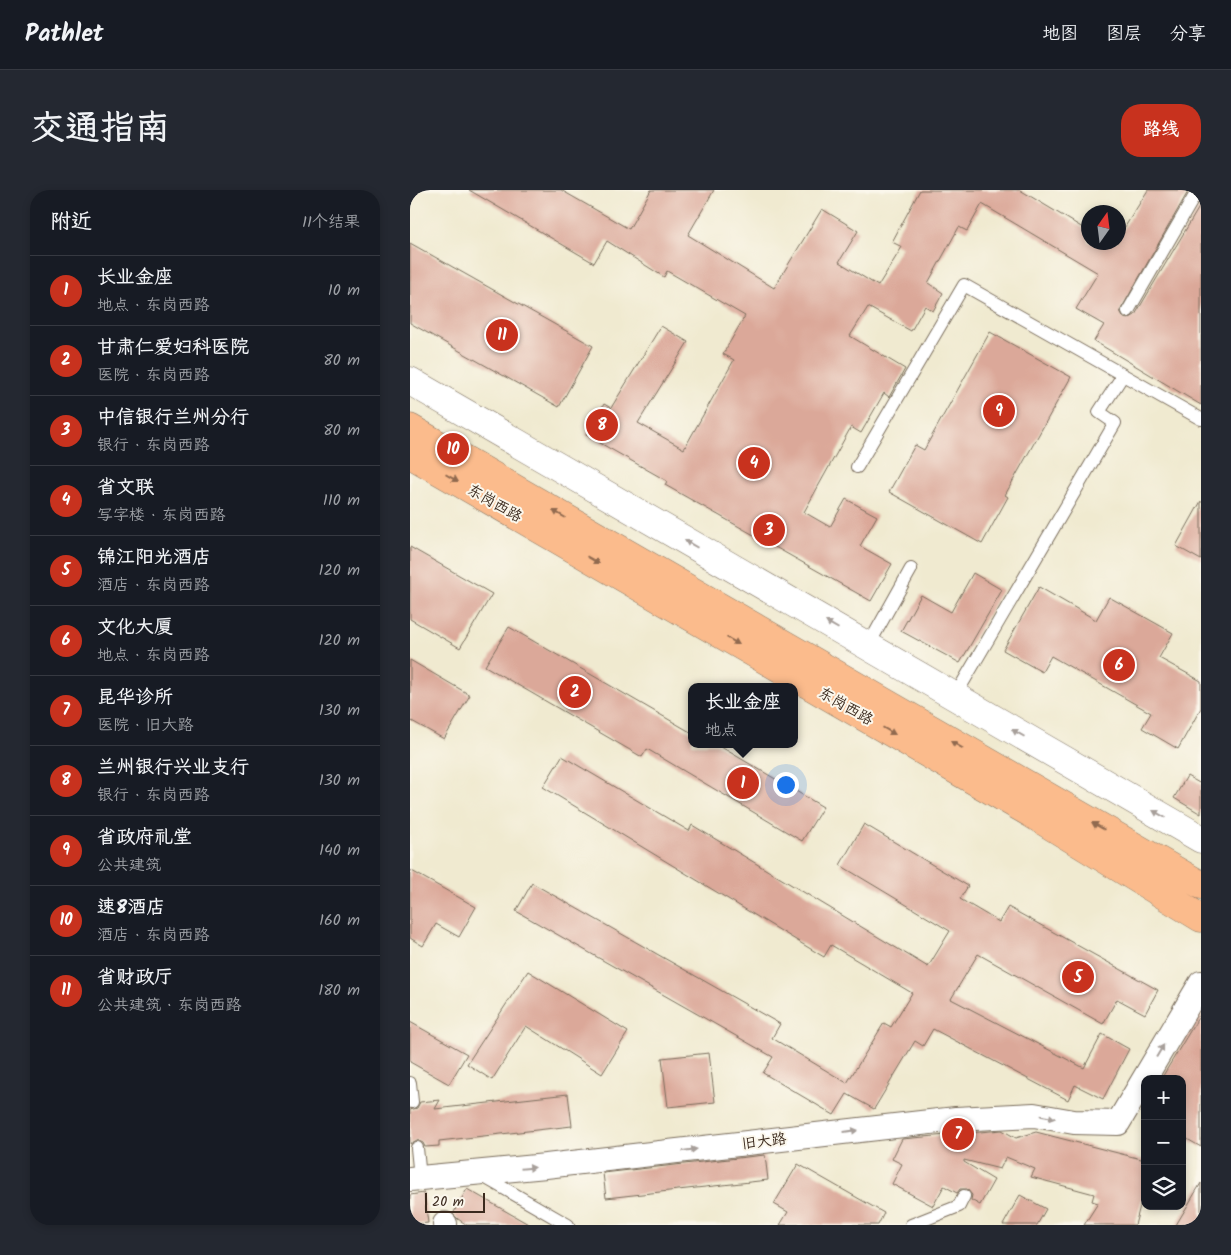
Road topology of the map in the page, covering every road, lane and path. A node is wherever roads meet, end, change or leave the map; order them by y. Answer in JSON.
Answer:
{"nodes":[{"id":1,"x":1198,"y":190,"type":"edge"},
{"id":2,"x":1128,"y":311,"type":"dead end"},
{"id":3,"x":1123,"y":375,"type":"junction"},
{"id":4,"x":410,"y":381,"type":"edge"},
{"id":5,"x":1201,"y":419,"type":"edge"},
{"id":6,"x":410,"y":428,"type":"edge"},
{"id":7,"x":410,"y":454,"type":"edge"},
{"id":8,"x":857,"y":467,"type":"dead end"},
{"id":9,"x":912,"y":569,"type":"dead end"},
{"id":10,"x":868,"y":646,"type":"junction"},
{"id":11,"x":955,"y":696,"type":"junction"},
{"id":12,"x":1201,"y":838,"type":"edge"},
{"id":13,"x":1201,"y":885,"type":"edge"},
{"id":14,"x":1201,"y":918,"type":"edge"},
{"id":15,"x":1201,"y":984,"type":"edge"},
{"id":16,"x":410,"y":1083,"type":"edge"},
{"id":17,"x":412,"y":1102,"type":"dead end"},
{"id":18,"x":417,"y":1148,"type":"dead end"},
{"id":19,"x":477,"y":1173,"type":"junction"},
{"id":20,"x":415,"y":1179,"type":"edge"},
{"id":21,"x":964,"y":1196,"type":"dead end"},
{"id":22,"x":568,"y":1225,"type":"edge"},
{"id":23,"x":911,"y":1225,"type":"edge"}],
"edges":[{"from":1,"to":2,"type":"lane"},
{"from":3,"to":5,"type":"lane"},
{"from":3,"to":8,"type":"lane"},
{"from":3,"to":11,"type":"lane"},
{"from":10,"to":4,"type":"street","one_way":true},
{"from":13,"to":6,"type":"main road","name":"东岗西路","one_way":true},
{"from":7,"to":14,"type":"main road","name":"东岗西路","one_way":true},
{"from":9,"to":10,"type":"lane"},
{"from":10,"to":11,"type":"street"},
{"from":12,"to":11,"type":"street","one_way":true},
{"from":19,"to":15,"type":"street","name":"旧大路","one_way":true},
{"from":16,"to":17,"type":"lane"},
{"from":18,"to":20,"type":"lane"},
{"from":19,"to":20,"type":"street","name":"旧大路"},
{"from":19,"to":22,"type":"lane"},
{"from":21,"to":23,"type":"lane"}]}
